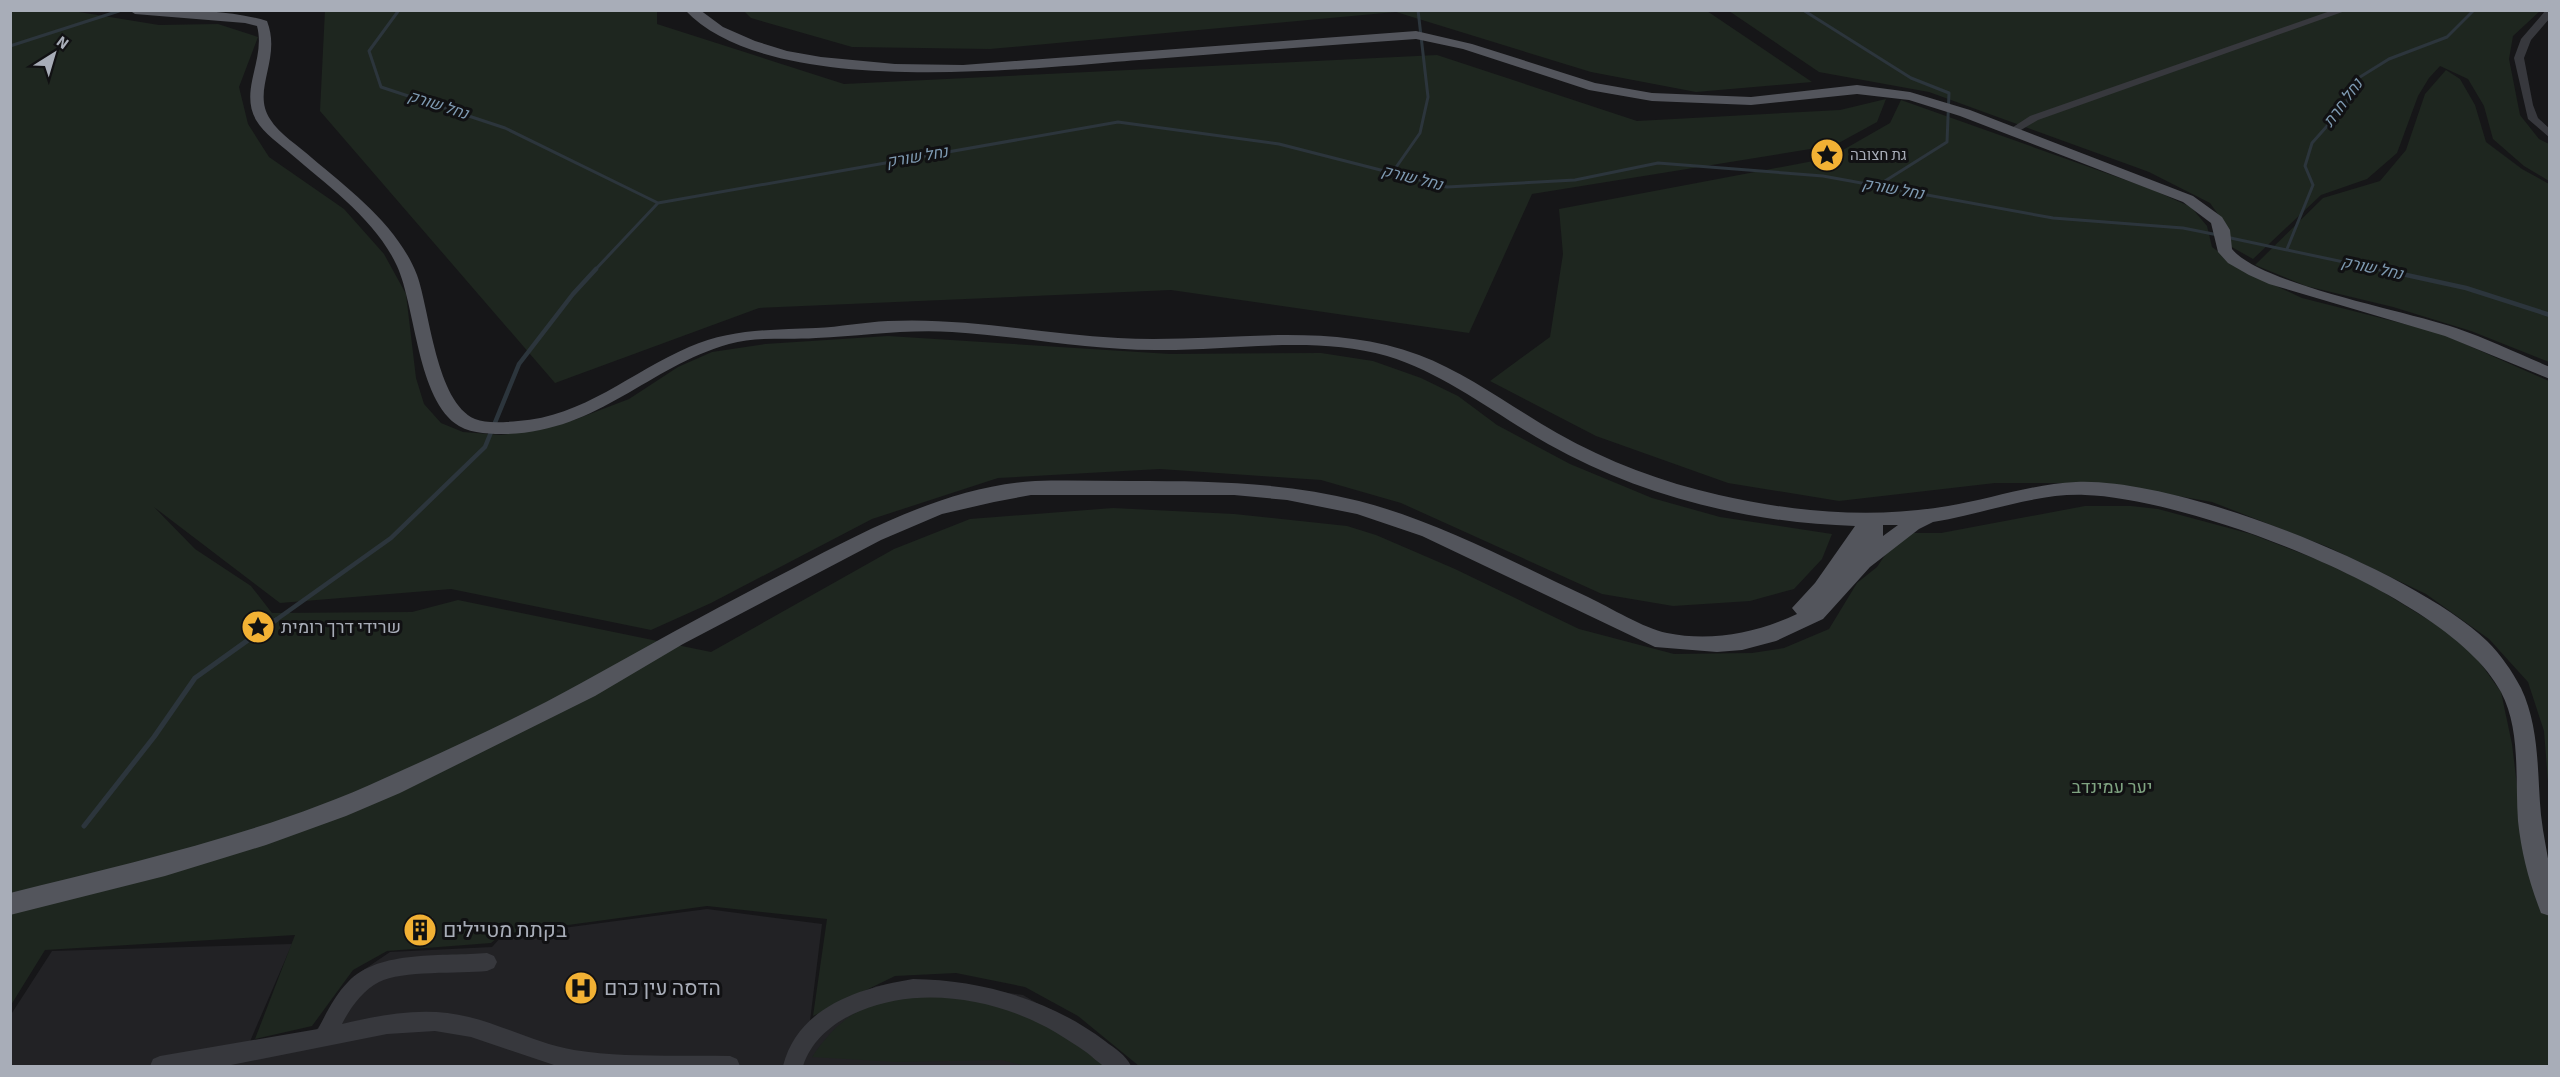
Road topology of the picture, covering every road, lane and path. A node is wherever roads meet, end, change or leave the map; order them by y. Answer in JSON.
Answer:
{"nodes":[{"id":1,"x":135,"y":10,"type":"edge"},
{"id":2,"x":691,"y":10,"type":"edge"},
{"id":3,"x":2344,"y":10,"type":"edge"},
{"id":4,"x":2550,"y":12,"type":"edge"},
{"id":5,"x":2012,"y":131,"type":"junction"},
{"id":6,"x":2550,"y":135,"type":"edge"},
{"id":7,"x":2550,"y":374,"type":"edge"},
{"id":8,"x":1935,"y":514,"type":"junction"},
{"id":9,"x":1872,"y":519,"type":"junction"},
{"id":10,"x":1863,"y":562,"type":"junction"},
{"id":11,"x":1662,"y":641,"type":"junction"},
{"id":12,"x":10,"y":904,"type":"edge"},
{"id":13,"x":2550,"y":905,"type":"edge"},
{"id":14,"x":488,"y":962,"type":"dead end"},
{"id":15,"x":325,"y":1037,"type":"junction"},
{"id":16,"x":160,"y":1066,"type":"edge"},
{"id":17,"x":730,"y":1066,"type":"edge"},
{"id":18,"x":793,"y":1066,"type":"edge"},
{"id":19,"x":1121,"y":1066,"type":"edge"}],
"edges":[{"from":1,"to":9,"type":"main road"},
{"from":2,"to":5,"type":"main road"},
{"from":3,"to":5,"type":"street"},
{"from":4,"to":6,"type":"street"},
{"from":5,"to":7,"type":"main road"},
{"from":8,"to":9,"type":"main road"},
{"from":8,"to":10,"type":"main road"},
{"from":8,"to":13,"type":"main road"},
{"from":9,"to":10,"type":"main road"},
{"from":9,"to":11,"type":"main road"},
{"from":10,"to":11,"type":"main road"},
{"from":11,"to":12,"type":"main road"},
{"from":14,"to":15,"type":"street"},
{"from":15,"to":16,"type":"street"},
{"from":15,"to":17,"type":"street"},
{"from":18,"to":19,"type":"street"}]}
